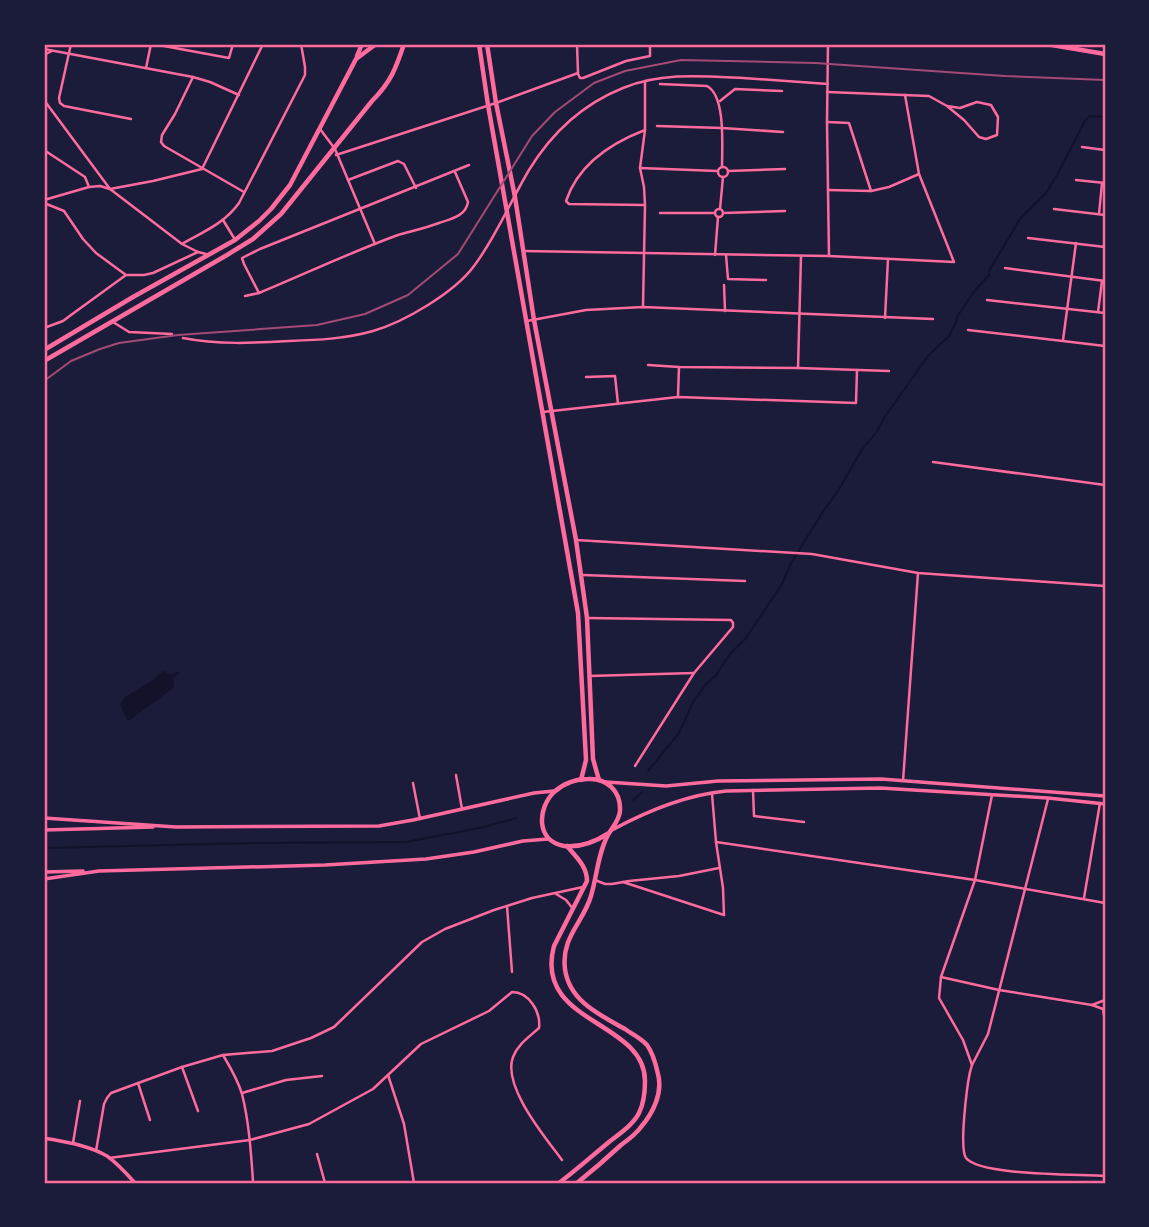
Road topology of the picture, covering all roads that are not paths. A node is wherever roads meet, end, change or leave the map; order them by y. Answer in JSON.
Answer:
{"nodes":[{"id":1,"x":71,"y":44,"type":"edge"},
{"id":2,"x":152,"y":44,"type":"edge"},
{"id":3,"x":233,"y":44,"type":"edge"},
{"id":4,"x":263,"y":44,"type":"edge"},
{"id":5,"x":301,"y":44,"type":"edge"},
{"id":6,"x":362,"y":44,"type":"edge"},
{"id":7,"x":376,"y":44,"type":"edge"},
{"id":8,"x":404,"y":44,"type":"edge"},
{"id":9,"x":480,"y":44,"type":"edge"},
{"id":10,"x":487,"y":44,"type":"edge"},
{"id":11,"x":577,"y":44,"type":"edge"},
{"id":12,"x":650,"y":44,"type":"edge"},
{"id":13,"x":828,"y":44,"type":"edge"},
{"id":14,"x":1046,"y":44,"type":"edge"},
{"id":15,"x":1100,"y":44,"type":"edge"},
{"id":16,"x":1105,"y":45,"type":"edge"},
{"id":17,"x":44,"y":49,"type":"edge"},
{"id":18,"x":52,"y":51,"type":"junction"},
{"id":19,"x":69,"y":53,"type":"junction"},
{"id":20,"x":1105,"y":54,"type":"edge"},
{"id":21,"x":44,"y":55,"type":"edge"},
{"id":22,"x":356,"y":59,"type":"junction"},
{"id":23,"x":146,"y":68,"type":"junction"},
{"id":24,"x":578,"y":73,"type":"junction"},
{"id":25,"x":193,"y":77,"type":"junction"},
{"id":26,"x":645,"y":81,"type":"junction"},
{"id":27,"x":660,"y":84,"type":"dead end"},
{"id":28,"x":828,"y":84,"type":"junction"},
{"id":29,"x":782,"y":90,"type":"dead end"},
{"id":30,"x":827,"y":92,"type":"junction"},
{"id":31,"x":239,"y":95,"type":"junction"},
{"id":32,"x":905,"y":95,"type":"junction"},
{"id":33,"x":720,"y":101,"type":"junction"},
{"id":34,"x":45,"y":103,"type":"edge"},
{"id":35,"x":496,"y":103,"type":"junction"},
{"id":36,"x":488,"y":105,"type":"junction"},
{"id":37,"x":947,"y":106,"type":"junction"},
{"id":38,"x":131,"y":119,"type":"dead end"},
{"id":39,"x":827,"y":122,"type":"junction"},
{"id":40,"x":657,"y":126,"type":"dead end"},
{"id":41,"x":722,"y":128,"type":"junction"},
{"id":42,"x":320,"y":129,"type":"junction"},
{"id":43,"x":645,"y":130,"type":"junction"},
{"id":44,"x":783,"y":132,"type":"dead end"},
{"id":45,"x":1082,"y":147,"type":"dead end"},
{"id":46,"x":44,"y":150,"type":"edge"},
{"id":47,"x":1105,"y":150,"type":"edge"},
{"id":48,"x":335,"y":152,"type":"junction"},
{"id":49,"x":469,"y":165,"type":"dead end"},
{"id":50,"x":722,"y":167,"type":"junction"},
{"id":51,"x":640,"y":168,"type":"junction"},
{"id":52,"x":202,"y":169,"type":"junction"},
{"id":53,"x":785,"y":169,"type":"dead end"},
{"id":54,"x":718,"y":171,"type":"junction"},
{"id":55,"x":728,"y":171,"type":"junction"},
{"id":56,"x":455,"y":172,"type":"junction"},
{"id":57,"x":919,"y":173,"type":"junction"},
{"id":58,"x":723,"y":177,"type":"junction"},
{"id":59,"x":348,"y":180,"type":"junction"},
{"id":60,"x":1076,"y":180,"type":"dead end"},
{"id":61,"x":1104,"y":183,"type":"edge"},
{"id":62,"x":89,"y":187,"type":"junction"},
{"id":63,"x":415,"y":188,"type":"junction"},
{"id":64,"x":110,"y":190,"type":"junction"},
{"id":65,"x":828,"y":190,"type":"junction"},
{"id":66,"x":871,"y":191,"type":"junction"},
{"id":67,"x":244,"y":192,"type":"junction"},
{"id":68,"x":515,"y":197,"type":"junction"},
{"id":69,"x":44,"y":201,"type":"edge"},
{"id":70,"x":645,"y":205,"type":"junction"},
{"id":71,"x":360,"y":209,"type":"junction"},
{"id":72,"x":720,"y":209,"type":"junction"},
{"id":73,"x":1054,"y":209,"type":"dead end"},
{"id":74,"x":508,"y":210,"type":"junction"},
{"id":75,"x":785,"y":211,"type":"dead end"},
{"id":76,"x":660,"y":213,"type":"dead end"},
{"id":77,"x":715,"y":213,"type":"junction"},
{"id":78,"x":723,"y":213,"type":"junction"},
{"id":79,"x":1099,"y":214,"type":"junction"},
{"id":80,"x":1105,"y":215,"type":"edge"},
{"id":81,"x":718,"y":217,"type":"junction"},
{"id":82,"x":223,"y":220,"type":"junction"},
{"id":83,"x":1028,"y":238,"type":"dead end"},
{"id":84,"x":235,"y":240,"type":"junction"},
{"id":85,"x":1076,"y":243,"type":"junction"},
{"id":86,"x":182,"y":244,"type":"junction"},
{"id":87,"x":375,"y":244,"type":"junction"},
{"id":88,"x":1105,"y":247,"type":"edge"},
{"id":89,"x":523,"y":251,"type":"junction"},
{"id":90,"x":198,"y":252,"type":"junction"},
{"id":91,"x":645,"y":254,"type":"junction"},
{"id":92,"x":715,"y":254,"type":"junction"},
{"id":93,"x":208,"y":255,"type":"junction"},
{"id":94,"x":726,"y":255,"type":"junction"},
{"id":95,"x":829,"y":256,"type":"junction"},
{"id":96,"x":801,"y":257,"type":"junction"},
{"id":97,"x":888,"y":259,"type":"junction"},
{"id":98,"x":1005,"y":268,"type":"dead end"},
{"id":99,"x":126,"y":275,"type":"junction"},
{"id":100,"x":1071,"y":277,"type":"junction"},
{"id":101,"x":766,"y":280,"type":"dead end"},
{"id":102,"x":1104,"y":281,"type":"edge"},
{"id":103,"x":724,"y":285,"type":"dead end"},
{"id":104,"x":259,"y":293,"type":"junction"},
{"id":105,"x":245,"y":296,"type":"dead end"},
{"id":106,"x":987,"y":300,"type":"dead end"},
{"id":107,"x":643,"y":307,"type":"junction"},
{"id":108,"x":1067,"y":308,"type":"junction"},
{"id":109,"x":725,"y":311,"type":"junction"},
{"id":110,"x":1098,"y":312,"type":"junction"},
{"id":111,"x":800,"y":313,"type":"junction"},
{"id":112,"x":1105,"y":313,"type":"edge"},
{"id":113,"x":886,"y":318,"type":"junction"},
{"id":114,"x":933,"y":319,"type":"dead end"},
{"id":115,"x":534,"y":320,"type":"junction"},
{"id":116,"x":527,"y":321,"type":"junction"},
{"id":117,"x":113,"y":322,"type":"junction"},
{"id":118,"x":44,"y":328,"type":"edge"},
{"id":119,"x":968,"y":330,"type":"dead end"},
{"id":120,"x":172,"y":334,"type":"dead end"},
{"id":121,"x":183,"y":338,"type":"dead end"},
{"id":122,"x":1063,"y":340,"type":"junction"},
{"id":123,"x":1105,"y":346,"type":"edge"},
{"id":124,"x":45,"y":347,"type":"edge"},
{"id":125,"x":54,"y":354,"type":"junction"},
{"id":126,"x":44,"y":361,"type":"edge"},
{"id":127,"x":648,"y":365,"type":"dead end"},
{"id":128,"x":679,"y":368,"type":"junction"},
{"id":129,"x":798,"y":368,"type":"junction"},
{"id":130,"x":857,"y":370,"type":"junction"},
{"id":131,"x":889,"y":371,"type":"dead end"},
{"id":132,"x":586,"y":377,"type":"dead end"},
{"id":133,"x":678,"y":397,"type":"junction"},
{"id":134,"x":618,"y":404,"type":"junction"},
{"id":135,"x":551,"y":411,"type":"junction"},
{"id":136,"x":543,"y":412,"type":"junction"},
{"id":137,"x":933,"y":462,"type":"dead end"},
{"id":138,"x":1105,"y":485,"type":"edge"},
{"id":139,"x":576,"y":540,"type":"junction"},
{"id":140,"x":918,"y":573,"type":"junction"},
{"id":141,"x":579,"y":575,"type":"junction"},
{"id":142,"x":745,"y":581,"type":"dead end"},
{"id":143,"x":1105,"y":586,"type":"edge"},
{"id":144,"x":587,"y":618,"type":"junction"},
{"id":145,"x":694,"y":673,"type":"junction"},
{"id":146,"x":588,"y":676,"type":"junction"},
{"id":147,"x":635,"y":766,"type":"dead end"},
{"id":148,"x":456,"y":775,"type":"dead end"},
{"id":149,"x":581,"y":780,"type":"junction"},
{"id":150,"x":599,"y":780,"type":"junction"},
{"id":151,"x":903,"y":781,"type":"junction"},
{"id":152,"x":607,"y":782,"type":"junction"},
{"id":153,"x":413,"y":783,"type":"dead end"},
{"id":154,"x":556,"y":790,"type":"junction"},
{"id":155,"x":753,"y":790,"type":"junction"},
{"id":156,"x":712,"y":792,"type":"junction"},
{"id":157,"x":992,"y":795,"type":"junction"},
{"id":158,"x":1105,"y":796,"type":"edge"},
{"id":159,"x":1048,"y":798,"type":"junction"},
{"id":160,"x":1103,"y":804,"type":"edge"},
{"id":161,"x":462,"y":809,"type":"junction"},
{"id":162,"x":44,"y":818,"type":"edge"},
{"id":163,"x":420,"y":819,"type":"junction"},
{"id":164,"x":804,"y":822,"type":"dead end"},
{"id":165,"x":176,"y":827,"type":"junction"},
{"id":166,"x":44,"y":830,"type":"edge"},
{"id":167,"x":610,"y":831,"type":"junction"},
{"id":168,"x":551,"y":839,"type":"junction"},
{"id":169,"x":716,"y":842,"type":"junction"},
{"id":170,"x":567,"y":846,"type":"junction"},
{"id":171,"x":719,"y":868,"type":"junction"},
{"id":172,"x":99,"y":871,"type":"junction"},
{"id":173,"x":44,"y":872,"type":"edge"},
{"id":174,"x":44,"y":879,"type":"edge"},
{"id":175,"x":594,"y":879,"type":"junction"},
{"id":176,"x":975,"y":880,"type":"junction"},
{"id":177,"x":623,"y":882,"type":"junction"},
{"id":178,"x":585,"y":887,"type":"junction"},
{"id":179,"x":1025,"y":890,"type":"junction"},
{"id":180,"x":556,"y":894,"type":"junction"},
{"id":181,"x":1084,"y":898,"type":"junction"},
{"id":182,"x":1105,"y":903,"type":"edge"},
{"id":183,"x":507,"y":906,"type":"junction"},
{"id":184,"x":573,"y":909,"type":"junction"},
{"id":185,"x":512,"y":972,"type":"dead end"},
{"id":186,"x":941,"y":977,"type":"junction"},
{"id":187,"x":999,"y":990,"type":"junction"},
{"id":188,"x":1105,"y":1000,"type":"edge"},
{"id":189,"x":1092,"y":1005,"type":"junction"},
{"id":190,"x":1105,"y":1021,"type":"edge"},
{"id":191,"x":223,"y":1055,"type":"junction"},
{"id":192,"x":972,"y":1065,"type":"junction"},
{"id":193,"x":182,"y":1067,"type":"junction"},
{"id":194,"x":388,"y":1075,"type":"junction"},
{"id":195,"x":322,"y":1076,"type":"dead end"},
{"id":196,"x":138,"y":1083,"type":"junction"},
{"id":197,"x":242,"y":1093,"type":"junction"},
{"id":198,"x":80,"y":1101,"type":"dead end"},
{"id":199,"x":198,"y":1111,"type":"dead end"},
{"id":200,"x":150,"y":1119,"type":"dead end"},
{"id":201,"x":44,"y":1138,"type":"edge"},
{"id":202,"x":250,"y":1140,"type":"junction"},
{"id":203,"x":72,"y":1143,"type":"junction"},
{"id":204,"x":96,"y":1151,"type":"junction"},
{"id":205,"x":317,"y":1154,"type":"dead end"},
{"id":206,"x":110,"y":1158,"type":"junction"},
{"id":207,"x":562,"y":1160,"type":"dead end"},
{"id":208,"x":1096,"y":1175,"type":"junction"},
{"id":209,"x":1105,"y":1176,"type":"edge"},
{"id":210,"x":253,"y":1181,"type":"dead end"},
{"id":211,"x":135,"y":1183,"type":"edge"},
{"id":212,"x":325,"y":1183,"type":"edge"},
{"id":213,"x":414,"y":1183,"type":"edge"},
{"id":214,"x":559,"y":1183,"type":"edge"},
{"id":215,"x":577,"y":1183,"type":"edge"},
{"id":216,"x":1096,"y":1183,"type":"edge"}],
"edges":[{"from":1,"to":19,"type":"street"},
{"from":2,"to":3,"type":"street"},
{"from":2,"to":23,"type":"street"},
{"from":4,"to":31,"type":"street"},
{"from":5,"to":67,"type":"street"},
{"from":6,"to":22,"type":"main road"},
{"from":7,"to":22,"type":"main road"},
{"from":8,"to":48,"type":"main road"},
{"from":9,"to":36,"type":"main road"},
{"from":10,"to":35,"type":"main road"},
{"from":11,"to":24,"type":"street"},
{"from":12,"to":24,"type":"street"},
{"from":13,"to":28,"type":"street"},
{"from":14,"to":20,"type":"main road"},
{"from":15,"to":16,"type":"main road"},
{"from":17,"to":18,"type":"street"},
{"from":18,"to":19,"type":"street"},
{"from":18,"to":21,"type":"street"},
{"from":19,"to":23,"type":"street"},
{"from":19,"to":38,"type":"street"},
{"from":22,"to":42,"type":"main road"},
{"from":23,"to":25,"type":"street"},
{"from":24,"to":35,"type":"street"},
{"from":25,"to":31,"type":"street"},
{"from":25,"to":52,"type":"street"},
{"from":26,"to":28,"type":"street"},
{"from":26,"to":43,"type":"street"},
{"from":26,"to":68,"type":"street"},
{"from":27,"to":33,"type":"street"},
{"from":28,"to":30,"type":"street"},
{"from":29,"to":33,"type":"street"},
{"from":30,"to":32,"type":"street"},
{"from":30,"to":39,"type":"street"},
{"from":31,"to":52,"type":"street"},
{"from":32,"to":37,"type":"street"},
{"from":32,"to":57,"type":"street"},
{"from":33,"to":41,"type":"street"},
{"from":34,"to":64,"type":"street"},
{"from":35,"to":36,"type":"street"},
{"from":35,"to":68,"type":"main road"},
{"from":36,"to":48,"type":"street"},
{"from":36,"to":74,"type":"main road"},
{"from":37,"to":37,"type":"street"},
{"from":39,"to":65,"type":"street"},
{"from":39,"to":66,"type":"street"},
{"from":40,"to":41,"type":"street"},
{"from":41,"to":44,"type":"street"},
{"from":41,"to":50,"type":"street"},
{"from":42,"to":48,"type":"street"},
{"from":42,"to":84,"type":"main road"},
{"from":43,"to":51,"type":"street"},
{"from":43,"to":70,"type":"street"},
{"from":45,"to":47,"type":"street"},
{"from":46,"to":62,"type":"street"},
{"from":48,"to":59,"type":"street"},
{"from":48,"to":117,"type":"main road"},
{"from":49,"to":56,"type":"street"},
{"from":50,"to":54,"type":"street"},
{"from":50,"to":55,"type":"street"},
{"from":51,"to":54,"type":"street"},
{"from":51,"to":70,"type":"street"},
{"from":52,"to":64,"type":"street"},
{"from":52,"to":67,"type":"street"},
{"from":53,"to":55,"type":"street"},
{"from":54,"to":58,"type":"street"},
{"from":55,"to":58,"type":"street"},
{"from":56,"to":63,"type":"street"},
{"from":56,"to":87,"type":"street"},
{"from":57,"to":66,"type":"street"},
{"from":57,"to":97,"type":"street"},
{"from":58,"to":72,"type":"street"},
{"from":59,"to":63,"type":"street"},
{"from":59,"to":71,"type":"street"},
{"from":60,"to":61,"type":"street"},
{"from":61,"to":79,"type":"street"},
{"from":62,"to":64,"type":"street"},
{"from":62,"to":69,"type":"street"},
{"from":63,"to":71,"type":"street"},
{"from":64,"to":86,"type":"street"},
{"from":65,"to":66,"type":"street"},
{"from":65,"to":95,"type":"street"},
{"from":67,"to":82,"type":"street"},
{"from":68,"to":74,"type":"street"},
{"from":68,"to":89,"type":"main road"},
{"from":69,"to":99,"type":"street"},
{"from":70,"to":91,"type":"street"},
{"from":71,"to":87,"type":"street"},
{"from":71,"to":104,"type":"street"},
{"from":72,"to":77,"type":"street"},
{"from":72,"to":78,"type":"street"},
{"from":73,"to":79,"type":"street"},
{"from":74,"to":116,"type":"main road"},
{"from":74,"to":121,"type":"street"},
{"from":75,"to":78,"type":"street"},
{"from":76,"to":77,"type":"street"},
{"from":77,"to":81,"type":"street"},
{"from":78,"to":81,"type":"street"},
{"from":79,"to":80,"type":"street"},
{"from":81,"to":92,"type":"street"},
{"from":82,"to":84,"type":"street"},
{"from":82,"to":86,"type":"street"},
{"from":83,"to":85,"type":"street"},
{"from":84,"to":93,"type":"main road"},
{"from":85,"to":88,"type":"street"},
{"from":85,"to":100,"type":"street"},
{"from":86,"to":90,"type":"street"},
{"from":87,"to":104,"type":"street"},
{"from":89,"to":91,"type":"street"},
{"from":89,"to":115,"type":"main road"},
{"from":90,"to":93,"type":"street"},
{"from":90,"to":99,"type":"street"},
{"from":91,"to":92,"type":"street"},
{"from":91,"to":107,"type":"street"},
{"from":92,"to":94,"type":"street"},
{"from":93,"to":124,"type":"main road"},
{"from":94,"to":96,"type":"street"},
{"from":94,"to":101,"type":"street"},
{"from":95,"to":96,"type":"street"},
{"from":95,"to":97,"type":"street"},
{"from":96,"to":111,"type":"street"},
{"from":97,"to":113,"type":"street"},
{"from":98,"to":100,"type":"street"},
{"from":99,"to":118,"type":"street"},
{"from":100,"to":102,"type":"street"},
{"from":100,"to":108,"type":"street"},
{"from":102,"to":110,"type":"street"},
{"from":103,"to":109,"type":"street"},
{"from":104,"to":105,"type":"street"},
{"from":106,"to":108,"type":"street"},
{"from":107,"to":109,"type":"street"},
{"from":107,"to":115,"type":"street"},
{"from":108,"to":110,"type":"street"},
{"from":108,"to":122,"type":"street"},
{"from":109,"to":111,"type":"street"},
{"from":110,"to":112,"type":"street"},
{"from":111,"to":113,"type":"street"},
{"from":111,"to":129,"type":"street"},
{"from":113,"to":114,"type":"street"},
{"from":115,"to":116,"type":"street"},
{"from":115,"to":135,"type":"main road"},
{"from":116,"to":136,"type":"main road"},
{"from":117,"to":120,"type":"street"},
{"from":117,"to":125,"type":"main road"},
{"from":119,"to":122,"type":"street"},
{"from":122,"to":123,"type":"street"},
{"from":124,"to":125,"type":"main road"},
{"from":125,"to":126,"type":"main road"},
{"from":127,"to":128,"type":"street"},
{"from":128,"to":129,"type":"street"},
{"from":128,"to":133,"type":"street"},
{"from":129,"to":130,"type":"street"},
{"from":130,"to":131,"type":"street"},
{"from":130,"to":133,"type":"street"},
{"from":132,"to":134,"type":"street"},
{"from":133,"to":134,"type":"street"},
{"from":134,"to":135,"type":"street"},
{"from":135,"to":136,"type":"street"},
{"from":135,"to":139,"type":"main road"},
{"from":136,"to":149,"type":"main road"},
{"from":137,"to":138,"type":"street"},
{"from":139,"to":140,"type":"street"},
{"from":139,"to":141,"type":"main road"},
{"from":140,"to":143,"type":"street"},
{"from":140,"to":151,"type":"street"},
{"from":141,"to":142,"type":"street"},
{"from":141,"to":144,"type":"main road"},
{"from":144,"to":145,"type":"street"},
{"from":144,"to":146,"type":"main road"},
{"from":145,"to":146,"type":"street"},
{"from":145,"to":147,"type":"street"},
{"from":146,"to":150,"type":"main road"},
{"from":148,"to":161,"type":"street"},
{"from":149,"to":150,"type":"main road"},
{"from":149,"to":154,"type":"main road"},
{"from":150,"to":152,"type":"main road"},
{"from":151,"to":152,"type":"main road"},
{"from":151,"to":158,"type":"main road"},
{"from":152,"to":167,"type":"main road"},
{"from":153,"to":163,"type":"street"},
{"from":154,"to":161,"type":"main road"},
{"from":154,"to":168,"type":"main road"},
{"from":155,"to":156,"type":"main road"},
{"from":155,"to":157,"type":"main road"},
{"from":155,"to":164,"type":"street"},
{"from":156,"to":167,"type":"main road"},
{"from":156,"to":169,"type":"street"},
{"from":157,"to":159,"type":"main road"},
{"from":157,"to":176,"type":"street"},
{"from":159,"to":160,"type":"main road"},
{"from":159,"to":179,"type":"street"},
{"from":160,"to":181,"type":"street"},
{"from":161,"to":163,"type":"main road"},
{"from":162,"to":165,"type":"main road"},
{"from":163,"to":165,"type":"main road"},
{"from":165,"to":166,"type":"main road"},
{"from":167,"to":170,"type":"main road"},
{"from":167,"to":175,"type":"main road"},
{"from":168,"to":170,"type":"main road"},
{"from":168,"to":172,"type":"main road"},
{"from":169,"to":171,"type":"street"},
{"from":169,"to":176,"type":"street"},
{"from":170,"to":178,"type":"main road"},
{"from":171,"to":177,"type":"street"},
{"from":171,"to":177,"type":"street"},
{"from":172,"to":173,"type":"main road"},
{"from":172,"to":174,"type":"main road"},
{"from":175,"to":177,"type":"street"},
{"from":175,"to":215,"type":"main road"},
{"from":176,"to":179,"type":"street"},
{"from":176,"to":186,"type":"street"},
{"from":178,"to":180,"type":"street"},
{"from":178,"to":184,"type":"main road"},
{"from":179,"to":181,"type":"street"},
{"from":179,"to":187,"type":"street"},
{"from":180,"to":183,"type":"street"},
{"from":180,"to":184,"type":"street"},
{"from":181,"to":182,"type":"street"},
{"from":183,"to":185,"type":"street"},
{"from":183,"to":191,"type":"street"},
{"from":184,"to":214,"type":"main road"},
{"from":186,"to":187,"type":"street"},
{"from":186,"to":192,"type":"street"},
{"from":187,"to":189,"type":"street"},
{"from":187,"to":192,"type":"street"},
{"from":188,"to":189,"type":"street"},
{"from":189,"to":190,"type":"street"},
{"from":191,"to":193,"type":"street"},
{"from":191,"to":197,"type":"street"},
{"from":192,"to":208,"type":"street"},
{"from":193,"to":196,"type":"street"},
{"from":193,"to":199,"type":"street"},
{"from":194,"to":202,"type":"street"},
{"from":194,"to":207,"type":"street"},
{"from":194,"to":213,"type":"street"},
{"from":195,"to":197,"type":"street"},
{"from":196,"to":200,"type":"street"},
{"from":196,"to":204,"type":"street"},
{"from":197,"to":202,"type":"street"},
{"from":198,"to":203,"type":"street"},
{"from":201,"to":203,"type":"main road"},
{"from":202,"to":206,"type":"street"},
{"from":202,"to":210,"type":"street"},
{"from":203,"to":204,"type":"main road"},
{"from":204,"to":206,"type":"main road"},
{"from":205,"to":212,"type":"street"},
{"from":206,"to":211,"type":"main road"},
{"from":208,"to":209,"type":"street"},
{"from":208,"to":216,"type":"street"}]}
